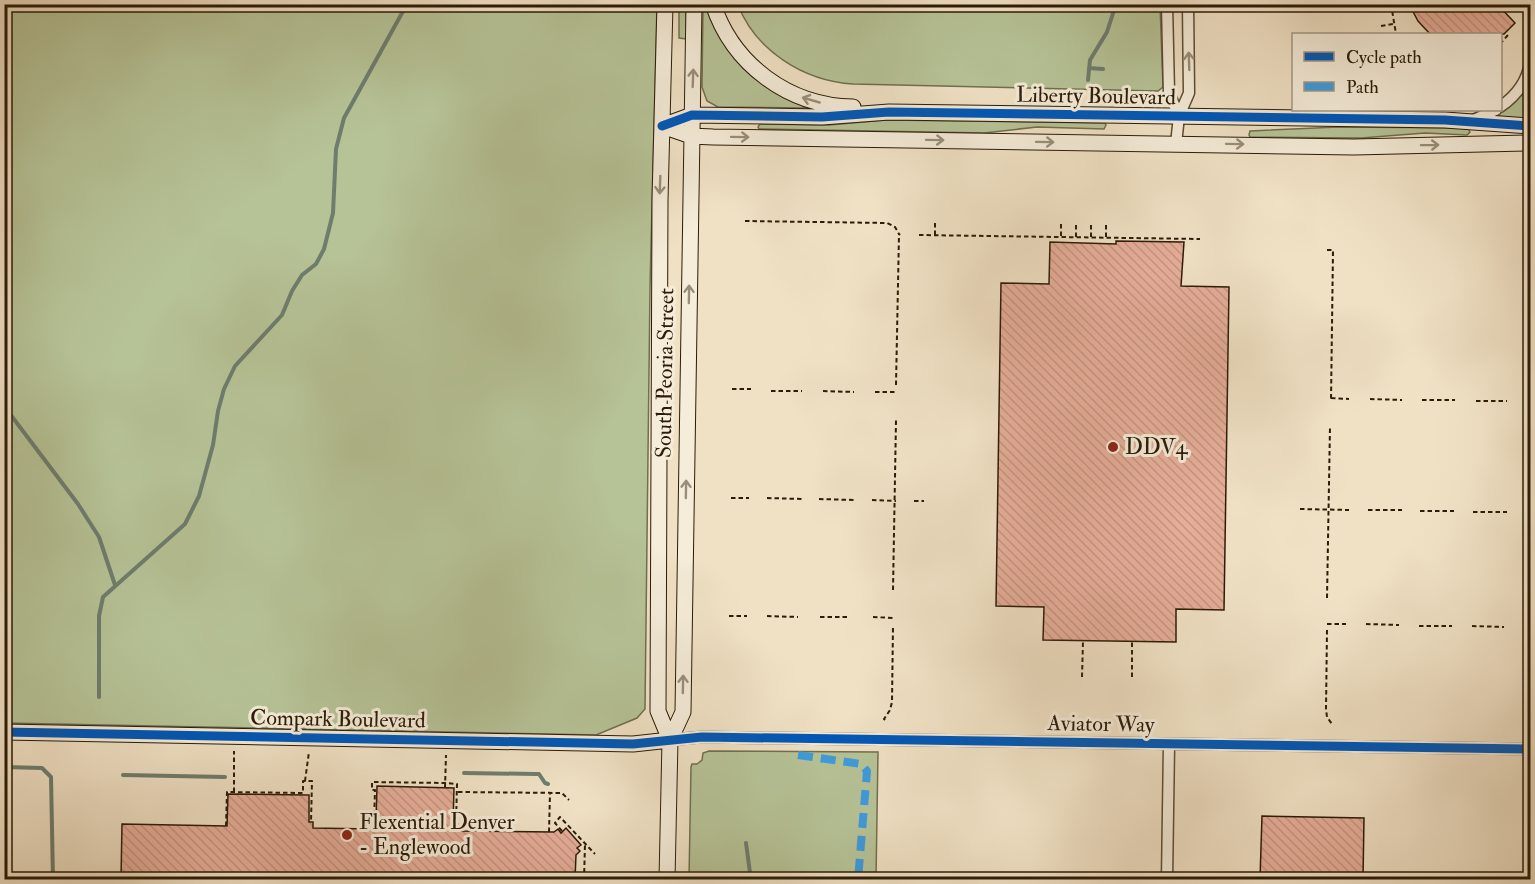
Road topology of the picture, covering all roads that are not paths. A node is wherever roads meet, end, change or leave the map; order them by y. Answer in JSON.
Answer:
{"nodes":[{"id":1,"x":665,"y":4,"type":"edge"},
{"id":2,"x":694,"y":4,"type":"edge"},
{"id":3,"x":713,"y":4,"type":"edge"},
{"id":4,"x":1167,"y":4,"type":"edge"},
{"id":5,"x":1188,"y":4,"type":"edge"},
{"id":6,"x":1530,"y":63,"type":"edge"},
{"id":7,"x":1502,"y":105,"type":"edge"},
{"id":8,"x":1494,"y":111,"type":"edge"},
{"id":9,"x":888,"y":112,"type":"junction"},
{"id":10,"x":692,"y":115,"type":"junction"},
{"id":11,"x":1179,"y":116,"type":"junction"},
{"id":12,"x":1468,"y":122,"type":"junction"},
{"id":13,"x":662,"y":126,"type":"junction"},
{"id":14,"x":1530,"y":126,"type":"edge"},
{"id":15,"x":691,"y":136,"type":"junction"},
{"id":16,"x":1530,"y":143,"type":"edge"},
{"id":17,"x":1176,"y":144,"type":"junction"},
{"id":18,"x":4,"y":732,"type":"edge"},
{"id":19,"x":670,"y":740,"type":"junction"},
{"id":20,"x":1169,"y":744,"type":"junction"},
{"id":21,"x":1530,"y":750,"type":"edge"},
{"id":22,"x":667,"y":879,"type":"edge"},
{"id":23,"x":1167,"y":879,"type":"edge"}],
"edges":[{"from":1,"to":13,"type":"street","name":"South Peoria Street"},
{"from":10,"to":2,"type":"street","name":"South Peoria Street","one_way":true},
{"from":9,"to":3,"type":"street","one_way":true},
{"from":4,"to":11,"type":"street"},
{"from":11,"to":5,"type":"street","one_way":true},
{"from":6,"to":7,"type":"street"},
{"from":8,"to":12,"type":"street"},
{"from":9,"to":10,"type":"street","name":"Liberty Boulevard"},
{"from":9,"to":11,"type":"street","name":"Liberty Boulevard"},
{"from":10,"to":13,"type":"street","name":"Liberty Boulevard"},
{"from":10,"to":15,"type":"street","name":"South Peoria Street"},
{"from":11,"to":12,"type":"street","name":"Liberty Boulevard"},
{"from":11,"to":17,"type":"street"},
{"from":12,"to":14,"type":"street","name":"Liberty Boulevard"},
{"from":13,"to":15,"type":"street","name":"Liberty Boulevard"},
{"from":13,"to":19,"type":"street","name":"South Peoria Street","one_way":true},
{"from":15,"to":17,"type":"street","name":"Liberty Boulevard","one_way":true},
{"from":19,"to":15,"type":"street","name":"South Peoria Street","one_way":true},
{"from":17,"to":16,"type":"street","name":"Liberty Boulevard","one_way":true},
{"from":18,"to":19,"type":"street","name":"Compark Boulevard"},
{"from":19,"to":20,"type":"street","name":"Aviator Way"},
{"from":19,"to":22,"type":"street","name":"South Peoria Street"},
{"from":20,"to":21,"type":"street","name":"Aviator Way"},
{"from":20,"to":23,"type":"street"}]}
